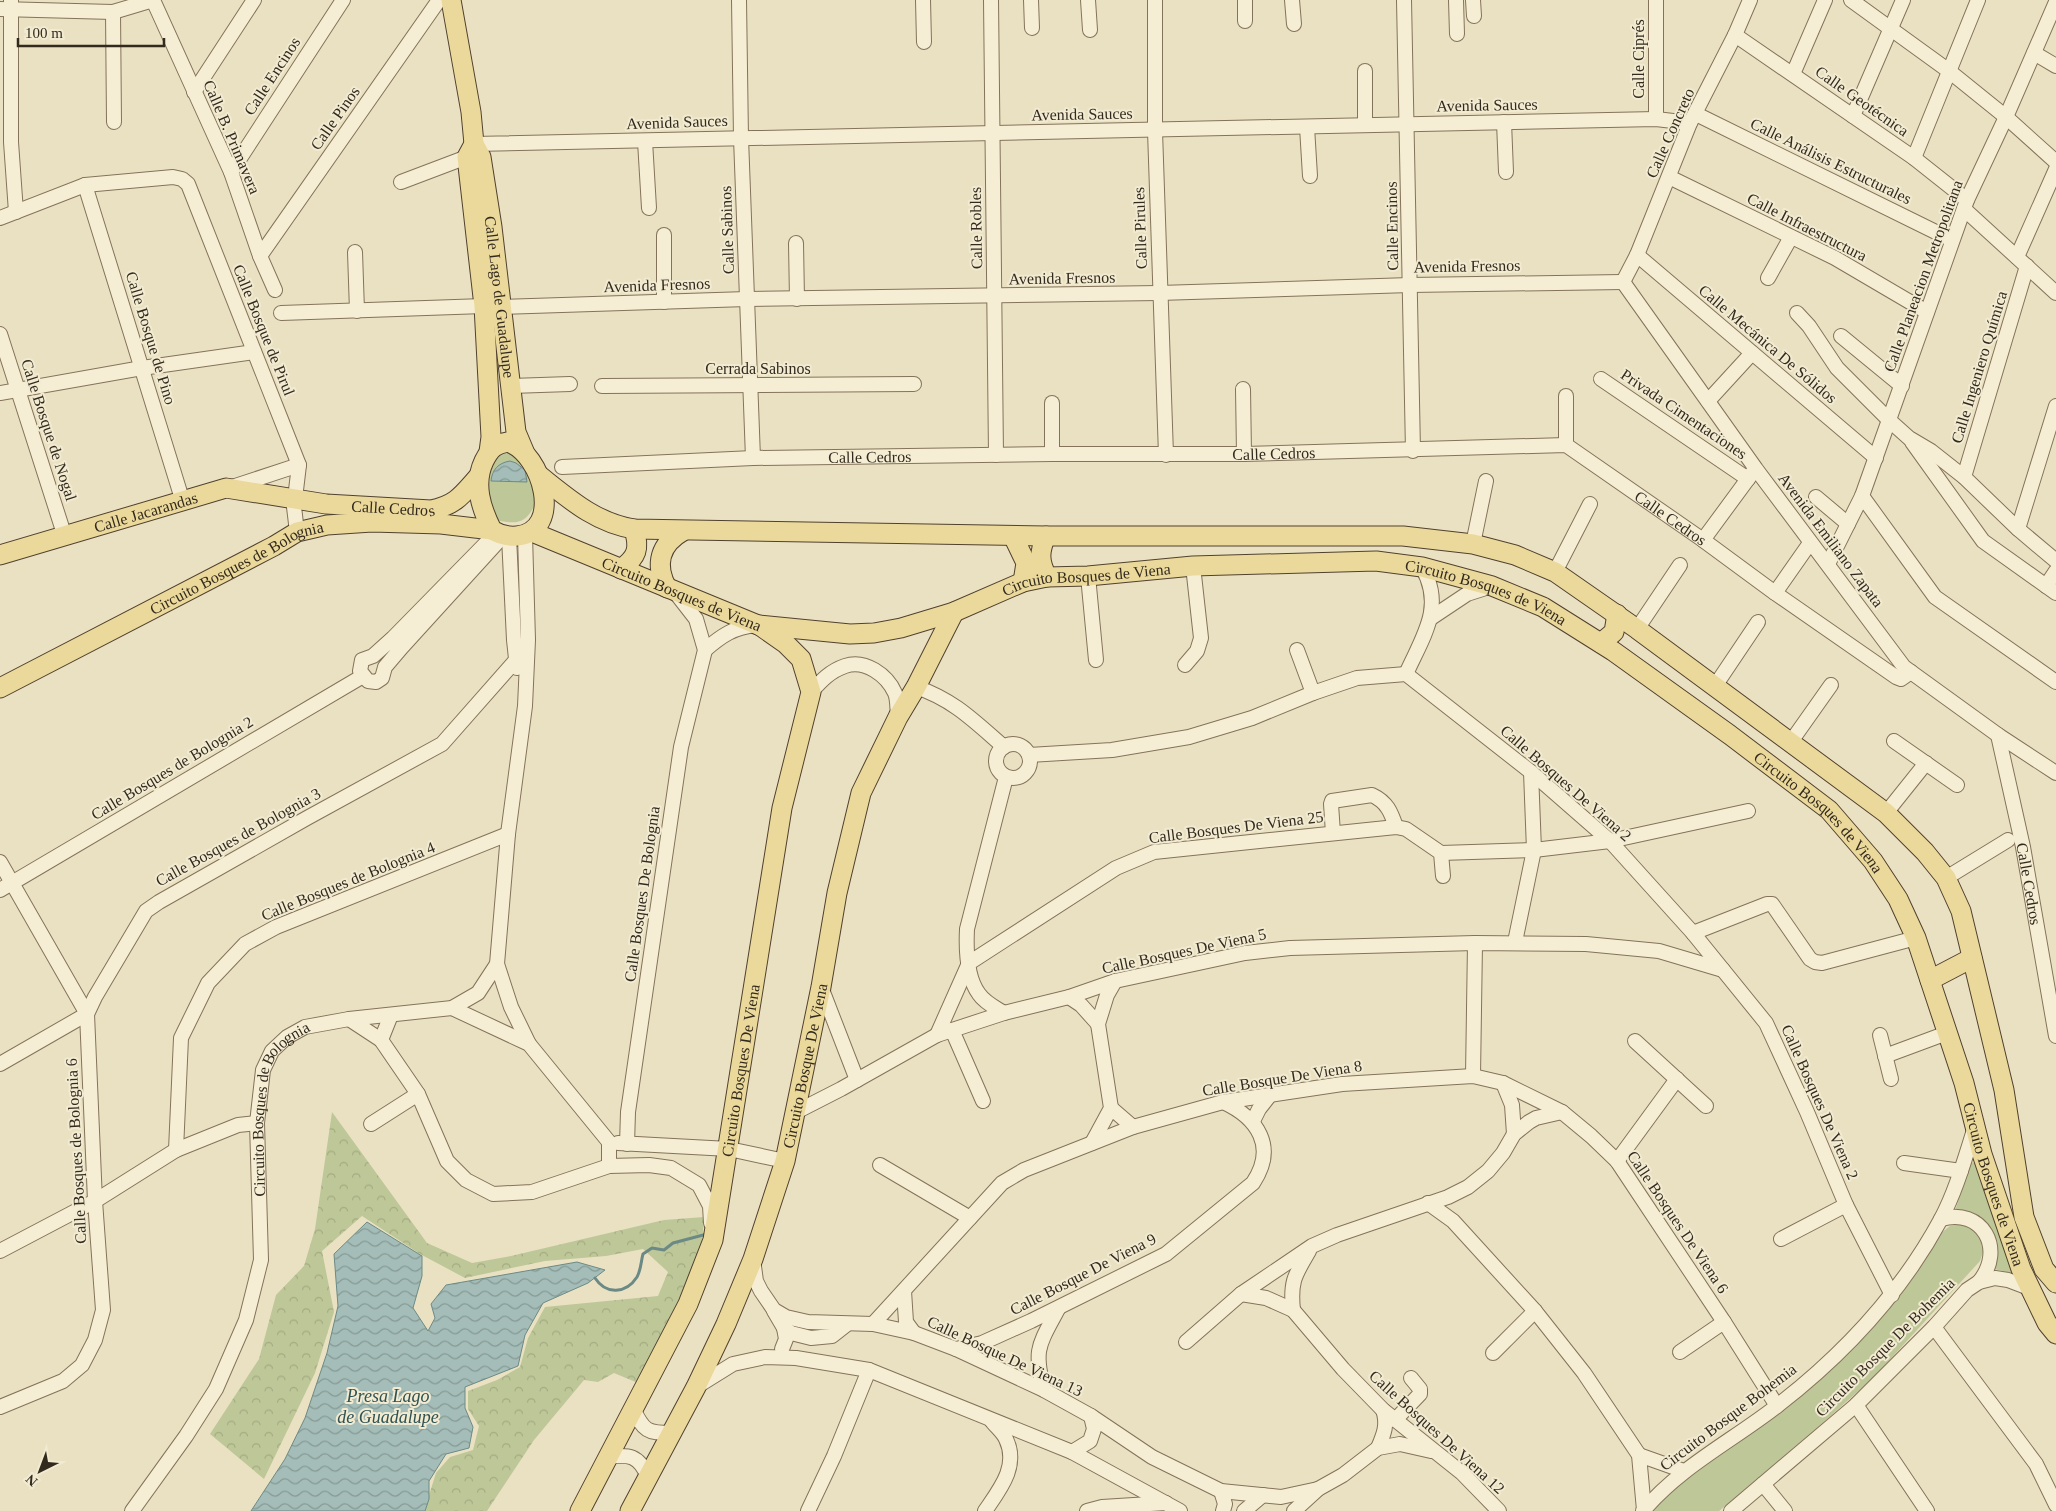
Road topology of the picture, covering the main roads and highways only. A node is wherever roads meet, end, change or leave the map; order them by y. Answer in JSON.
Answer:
{"nodes":[{"id":1,"x":451,"y":0,"type":"edge"},
{"id":2,"x":492,"y":307,"type":"junction"},
{"id":3,"x":524,"y":451,"type":"junction"},
{"id":4,"x":489,"y":452,"type":"junction"},
{"id":5,"x":540,"y":476,"type":"junction"},
{"id":6,"x":478,"y":477,"type":"junction"},
{"id":7,"x":296,"y":498,"type":"joint"},
{"id":8,"x":326,"y":504,"type":"junction"},
{"id":9,"x":327,"y":525,"type":"junction"},
{"id":10,"x":634,"y":529,"type":"junction"},
{"id":11,"x":683,"y":531,"type":"junction"},
{"id":12,"x":296,"y":532,"type":"junction"},
{"id":13,"x":509,"y":534,"type":"junction"},
{"id":14,"x":1013,"y":536,"type":"junction"},
{"id":15,"x":1046,"y":536,"type":"junction"},
{"id":16,"x":0,"y":555,"type":"edge"},
{"id":17,"x":621,"y":569,"type":"junction"},
{"id":18,"x":1047,"y":577,"type":"junction"},
{"id":19,"x":1023,"y":582,"type":"junction"},
{"id":20,"x":671,"y":589,"type":"junction"},
{"id":21,"x":954,"y":612,"type":"junction"},
{"id":22,"x":1617,"y":614,"type":"junction"},
{"id":23,"x":758,"y":625,"type":"junction"},
{"id":24,"x":1636,"y":628,"type":"junction"},
{"id":25,"x":1607,"y":647,"type":"junction"},
{"id":26,"x":0,"y":688,"type":"edge"},
{"id":27,"x":1972,"y":958,"type":"junction"},
{"id":28,"x":1930,"y":980,"type":"junction"},
{"id":29,"x":2056,"y":1283,"type":"edge"},
{"id":30,"x":2056,"y":1334,"type":"edge"},
{"id":31,"x":580,"y":1511,"type":"edge"},
{"id":32,"x":630,"y":1511,"type":"edge"}],
"edges":[{"from":1,"to":2,"type":"main road","name":"Calle Lago de Guadalupe"},
{"from":2,"to":3,"type":"main road","name":"Calle Lago de Guadalupe"},
{"from":2,"to":4,"type":"main road","name":"Calle Lago de Guadalupe"},
{"from":3,"to":4,"type":"main road"},
{"from":3,"to":5,"type":"main road"},
{"from":4,"to":6,"type":"main road"},
{"from":5,"to":10,"type":"main road","name":"Circuito Bosques de Viena"},
{"from":5,"to":13,"type":"main road"},
{"from":6,"to":8,"type":"main road","name":"Calle Cedros"},
{"from":6,"to":13,"type":"main road"},
{"from":7,"to":8,"type":"main road","name":"Calle Cedros"},
{"from":7,"to":16,"type":"main road","name":"Calle Jacarandas"},
{"from":8,"to":9,"type":"main road"},
{"from":8,"to":12,"type":"main road"},
{"from":9,"to":12,"type":"main road","name":"Circuito Bosques de Bolognia"},
{"from":9,"to":13,"type":"main road","name":"Circuito Bosques de Bolognia"},
{"from":10,"to":11,"type":"main road","name":"Circuito Bosques de Viena"},
{"from":10,"to":17,"type":"main road"},
{"from":11,"to":14,"type":"main road","name":"Circuito Bosques de Viena"},
{"from":11,"to":20,"type":"main road"},
{"from":12,"to":26,"type":"main road","name":"Circuito Bosques de Bolognia"},
{"from":13,"to":17,"type":"main road","name":"Circuito Bosques de Viena"},
{"from":14,"to":15,"type":"main road","name":"Circuito Bosques de Viena"},
{"from":14,"to":19,"type":"main road"},
{"from":15,"to":18,"type":"main road"},
{"from":15,"to":22,"type":"main road","name":"Circuito Bosques de Viena"},
{"from":17,"to":20,"type":"main road","name":"Circuito Bosques de Viena"},
{"from":18,"to":19,"type":"main road","name":"Circuito Bosques de Viena"},
{"from":18,"to":25,"type":"main road","name":"Circuito Bosques de Viena"},
{"from":19,"to":21,"type":"main road","name":"Circuito Bosques de Viena"},
{"from":20,"to":23,"type":"main road","name":"Circuito Bosques de Viena"},
{"from":21,"to":23,"type":"main road","name":"Circuito Bosques de Viena"},
{"from":21,"to":32,"type":"main road","name":"Circuito Bosque De Viena"},
{"from":22,"to":24,"type":"main road","name":"Circuito Bosques de Viena"},
{"from":22,"to":25,"type":"main road"},
{"from":23,"to":31,"type":"main road","name":"Circuito Bosques De Viena"},
{"from":24,"to":25,"type":"main road"},
{"from":24,"to":27,"type":"main road","name":"Circuito Bosques de Viena"},
{"from":25,"to":28,"type":"main road","name":"Circuito Bosques de Viena"},
{"from":27,"to":28,"type":"main road"},
{"from":27,"to":29,"type":"main road","name":"Circuito Bosques de Viena"},
{"from":28,"to":30,"type":"main road","name":"Circuito Bosques de Viena"}]}
